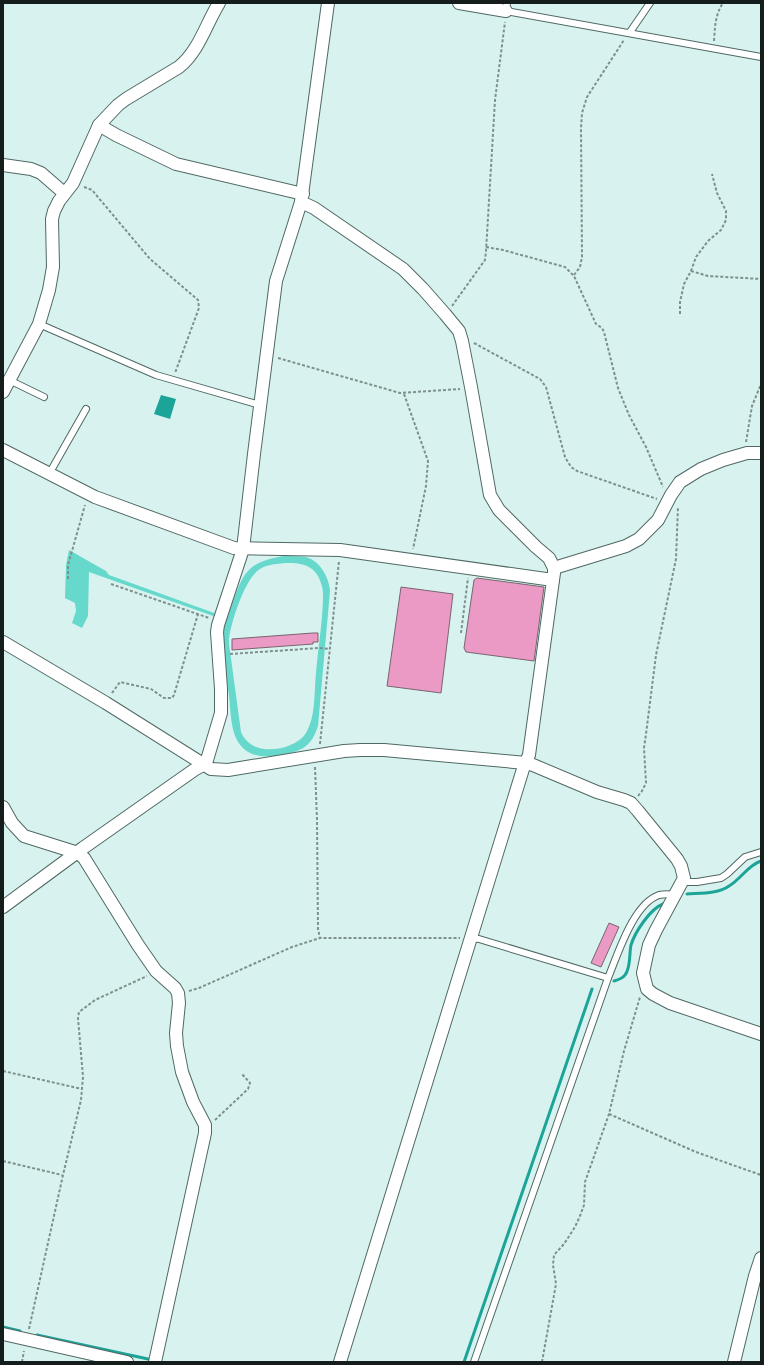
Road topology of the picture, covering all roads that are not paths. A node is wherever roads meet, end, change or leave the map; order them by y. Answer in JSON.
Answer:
{"nodes":[{"id":1,"x":219,"y":3,"type":"edge"},
{"id":2,"x":328,"y":3,"type":"edge"},
{"id":3,"x":459,"y":3,"type":"edge"},
{"id":4,"x":650,"y":3,"type":"edge"},
{"id":5,"x":506,"y":7,"type":"edge"},
{"id":6,"x":630,"y":32,"type":"junction"},
{"id":7,"x":761,"y":57,"type":"edge"},
{"id":8,"x":99,"y":125,"type":"junction"},
{"id":9,"x":3,"y":165,"type":"edge"},
{"id":10,"x":64,"y":193,"type":"junction"},
{"id":11,"x":302,"y":198,"type":"junction"},
{"id":12,"x":39,"y":324,"type":"junction"},
{"id":13,"x":9,"y":380,"type":"junction"},
{"id":14,"x":3,"y":392,"type":"edge"},
{"id":15,"x":44,"y":397,"type":"dead end"},
{"id":16,"x":260,"y":405,"type":"junction"},
{"id":17,"x":86,"y":409,"type":"dead end"},
{"id":18,"x":3,"y":450,"type":"edge"},
{"id":19,"x":761,"y":454,"type":"edge"},
{"id":20,"x":48,"y":474,"type":"junction"},
{"id":21,"x":243,"y":549,"type":"junction"},
{"id":22,"x":554,"y":568,"type":"junction"},
{"id":23,"x":553,"y":580,"type":"junction"},
{"id":24,"x":3,"y":642,"type":"edge"},
{"id":25,"x":526,"y":763,"type":"junction"},
{"id":26,"x":203,"y":765,"type":"junction"},
{"id":27,"x":3,"y":807,"type":"edge"},
{"id":28,"x":761,"y":852,"type":"edge"},
{"id":29,"x":78,"y":853,"type":"junction"},
{"id":30,"x":683,"y":882,"type":"junction"},
{"id":31,"x":675,"y":895,"type":"junction"},
{"id":32,"x":3,"y":906,"type":"edge"},
{"id":33,"x":471,"y":938,"type":"junction"},
{"id":34,"x":608,"y":978,"type":"junction"},
{"id":35,"x":761,"y":1034,"type":"edge"},
{"id":36,"x":761,"y":1258,"type":"edge"},
{"id":37,"x":3,"y":1334,"type":"edge"},
{"id":38,"x":127,"y":1362,"type":"edge"},
{"id":39,"x":155,"y":1362,"type":"edge"},
{"id":40,"x":340,"y":1362,"type":"edge"},
{"id":41,"x":474,"y":1362,"type":"edge"},
{"id":42,"x":734,"y":1362,"type":"edge"}],
"edges":[{"from":1,"to":8,"type":"street"},
{"from":2,"to":11,"type":"street"},
{"from":3,"to":5,"type":"street"},
{"from":4,"to":6,"type":"lane"},
{"from":5,"to":6,"type":"lane"},
{"from":6,"to":7,"type":"lane"},
{"from":8,"to":10,"type":"street"},
{"from":8,"to":11,"type":"street"},
{"from":9,"to":10,"type":"street"},
{"from":10,"to":12,"type":"street"},
{"from":11,"to":16,"type":"street"},
{"from":11,"to":22,"type":"street"},
{"from":12,"to":13,"type":"street"},
{"from":12,"to":16,"type":"lane"},
{"from":13,"to":14,"type":"street"},
{"from":13,"to":15,"type":"lane"},
{"from":16,"to":21,"type":"street"},
{"from":17,"to":20,"type":"lane"},
{"from":18,"to":20,"type":"street"},
{"from":19,"to":22,"type":"street"},
{"from":20,"to":21,"type":"street"},
{"from":21,"to":23,"type":"street"},
{"from":21,"to":26,"type":"street"},
{"from":22,"to":23,"type":"street"},
{"from":23,"to":25,"type":"street"},
{"from":24,"to":26,"type":"street"},
{"from":25,"to":26,"type":"street"},
{"from":25,"to":30,"type":"street"},
{"from":25,"to":33,"type":"street"},
{"from":26,"to":29,"type":"street"},
{"from":27,"to":29,"type":"street"},
{"from":28,"to":30,"type":"lane"},
{"from":29,"to":32,"type":"street"},
{"from":29,"to":39,"type":"street"},
{"from":30,"to":31,"type":"street"},
{"from":31,"to":34,"type":"lane"},
{"from":31,"to":35,"type":"street"},
{"from":33,"to":34,"type":"lane"},
{"from":33,"to":40,"type":"street"},
{"from":34,"to":41,"type":"lane"},
{"from":36,"to":42,"type":"street"},
{"from":37,"to":38,"type":"street"}]}
